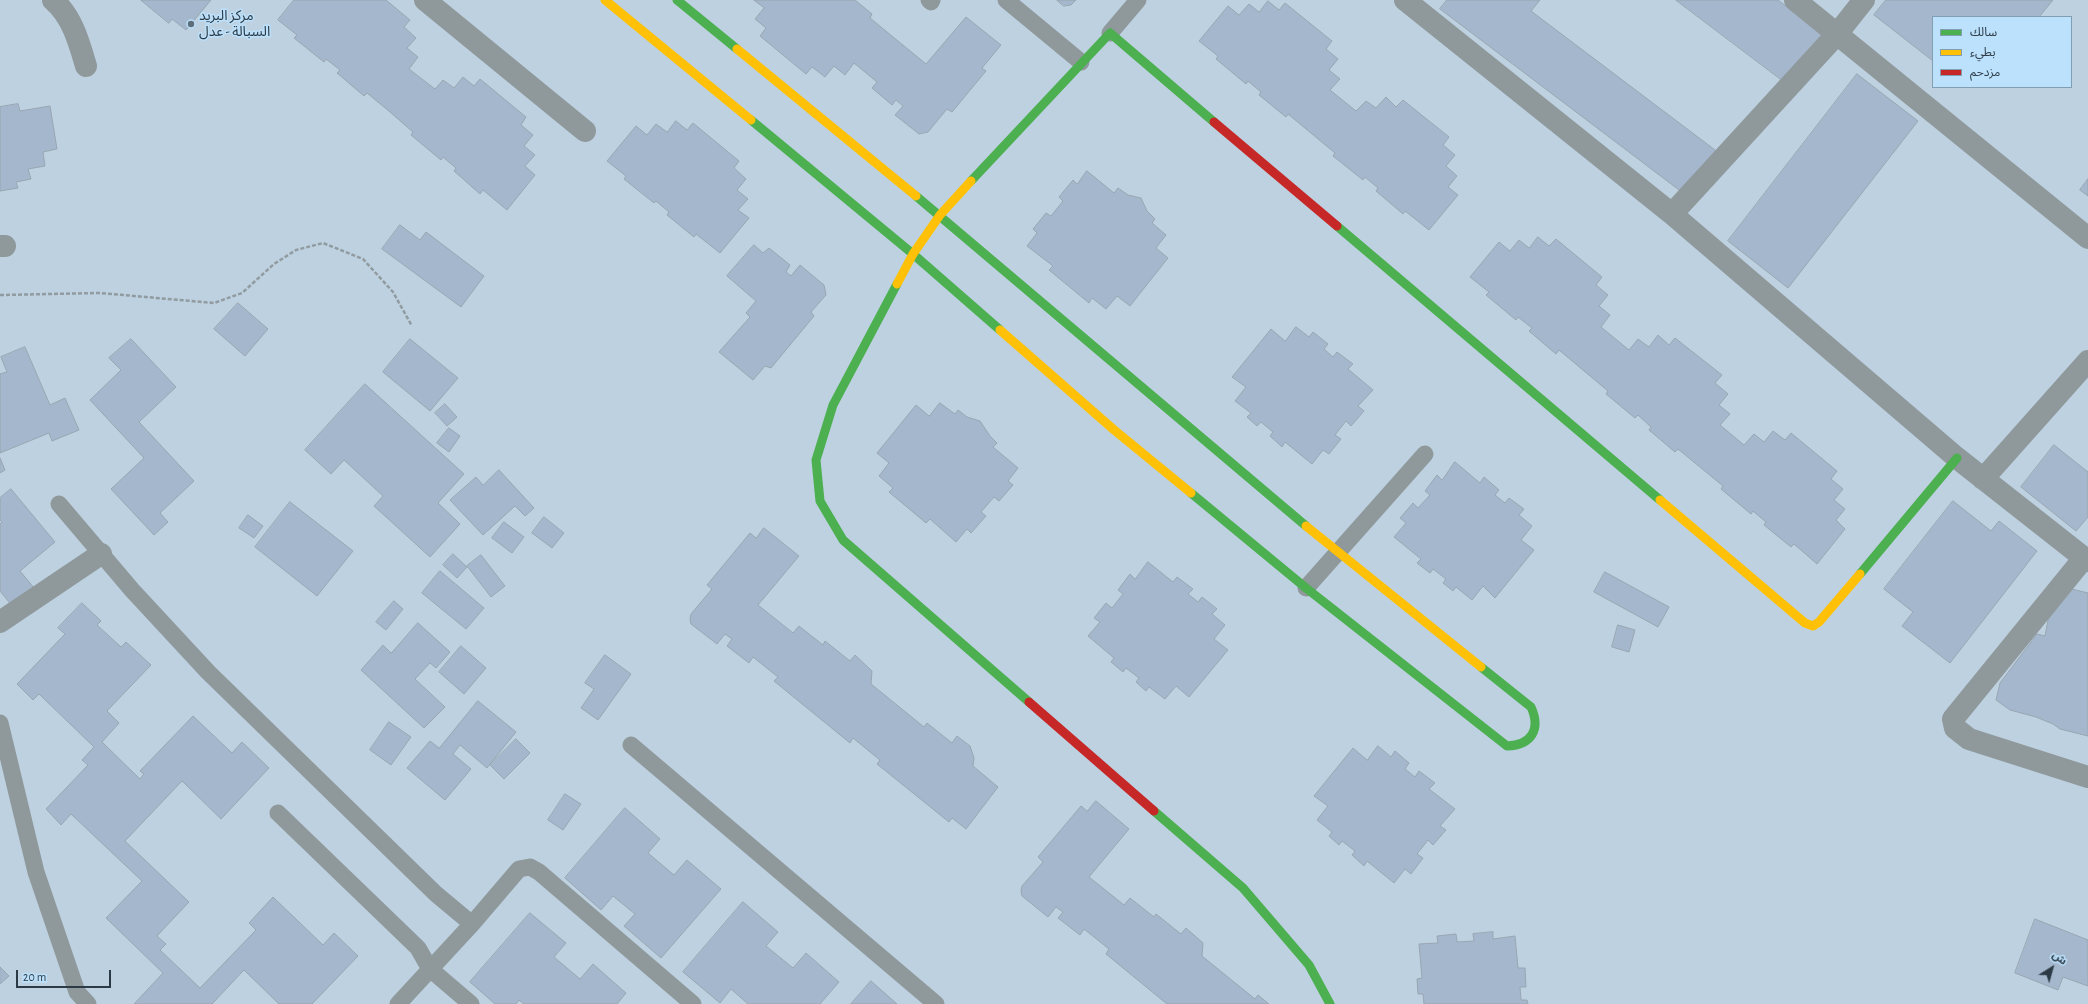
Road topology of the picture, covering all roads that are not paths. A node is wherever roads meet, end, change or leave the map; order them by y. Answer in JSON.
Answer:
{"nodes":[{"id":1,"x":53,"y":0,"type":"edge"},
{"id":2,"x":425,"y":0,"type":"edge"},
{"id":3,"x":605,"y":0,"type":"edge"},
{"id":4,"x":677,"y":0,"type":"edge"},
{"id":5,"x":929,"y":0,"type":"edge"},
{"id":6,"x":932,"y":0,"type":"edge"},
{"id":7,"x":1006,"y":0,"type":"edge"},
{"id":8,"x":1138,"y":0,"type":"edge"},
{"id":9,"x":1405,"y":0,"type":"edge"},
{"id":10,"x":1795,"y":0,"type":"edge"},
{"id":11,"x":1864,"y":0,"type":"edge"},
{"id":12,"x":1110,"y":34,"type":"junction"},
{"id":13,"x":1837,"y":34,"type":"junction"},
{"id":14,"x":1081,"y":62,"type":"junction"},
{"id":15,"x":86,"y":66,"type":"dead end"},
{"id":16,"x":585,"y":131,"type":"dead end"},
{"id":17,"x":1672,"y":214,"type":"junction"},
{"id":18,"x":940,"y":215,"type":"junction"},
{"id":19,"x":2088,"y":238,"type":"edge"},
{"id":20,"x":913,"y":254,"type":"junction"},
{"id":21,"x":2088,"y":362,"type":"edge"},
{"id":22,"x":1425,"y":454,"type":"dead end"},
{"id":23,"x":1957,"y":458,"type":"junction"},
{"id":24,"x":1983,"y":479,"type":"junction"},
{"id":25,"x":59,"y":504,"type":"dead end"},
{"id":26,"x":1338,"y":552,"type":"junction"},
{"id":27,"x":101,"y":554,"type":"junction"},
{"id":28,"x":2086,"y":559,"type":"edge"},
{"id":29,"x":1306,"y":588,"type":"junction"},
{"id":30,"x":0,"y":622,"type":"edge"},
{"id":31,"x":0,"y":722,"type":"edge"},
{"id":32,"x":631,"y":746,"type":"dead end"},
{"id":33,"x":2088,"y":777,"type":"edge"},
{"id":34,"x":278,"y":813,"type":"dead end"},
{"id":35,"x":472,"y":924,"type":"junction"},
{"id":36,"x":430,"y":969,"type":"junction"},
{"id":37,"x":88,"y":1004,"type":"edge"},
{"id":38,"x":398,"y":1004,"type":"edge"},
{"id":39,"x":471,"y":1004,"type":"edge"},
{"id":40,"x":693,"y":1004,"type":"edge"},
{"id":41,"x":936,"y":1004,"type":"edge"},
{"id":42,"x":1330,"y":1004,"type":"edge"}],
"edges":[{"from":1,"to":15,"type":"street"},
{"from":2,"to":16,"type":"street"},
{"from":3,"to":20,"type":"street"},
{"from":4,"to":18,"type":"street"},
{"from":5,"to":6,"type":"lane"},
{"from":7,"to":14,"type":"lane"},
{"from":8,"to":12,"type":"lane"},
{"from":9,"to":17,"type":"street"},
{"from":10,"to":13,"type":"street"},
{"from":11,"to":13,"type":"street"},
{"from":12,"to":14,"type":"street"},
{"from":12,"to":23,"type":"street"},
{"from":13,"to":17,"type":"street"},
{"from":13,"to":19,"type":"street"},
{"from":14,"to":18,"type":"street"},
{"from":17,"to":23,"type":"street"},
{"from":18,"to":20,"type":"street"},
{"from":18,"to":26,"type":"street"},
{"from":20,"to":29,"type":"street"},
{"from":20,"to":42,"type":"street"},
{"from":21,"to":24,"type":"street"},
{"from":22,"to":26,"type":"lane"},
{"from":23,"to":24,"type":"street"},
{"from":24,"to":28,"type":"street"},
{"from":25,"to":27,"type":"lane"},
{"from":26,"to":29,"type":"lane"},
{"from":26,"to":29,"type":"street"},
{"from":27,"to":30,"type":"street"},
{"from":27,"to":35,"type":"lane"},
{"from":28,"to":33,"type":"street"},
{"from":31,"to":37,"type":"lane"},
{"from":32,"to":41,"type":"lane"},
{"from":34,"to":36,"type":"lane"},
{"from":35,"to":36,"type":"lane"},
{"from":35,"to":40,"type":"lane"},
{"from":36,"to":38,"type":"lane"},
{"from":36,"to":39,"type":"lane"}]}
